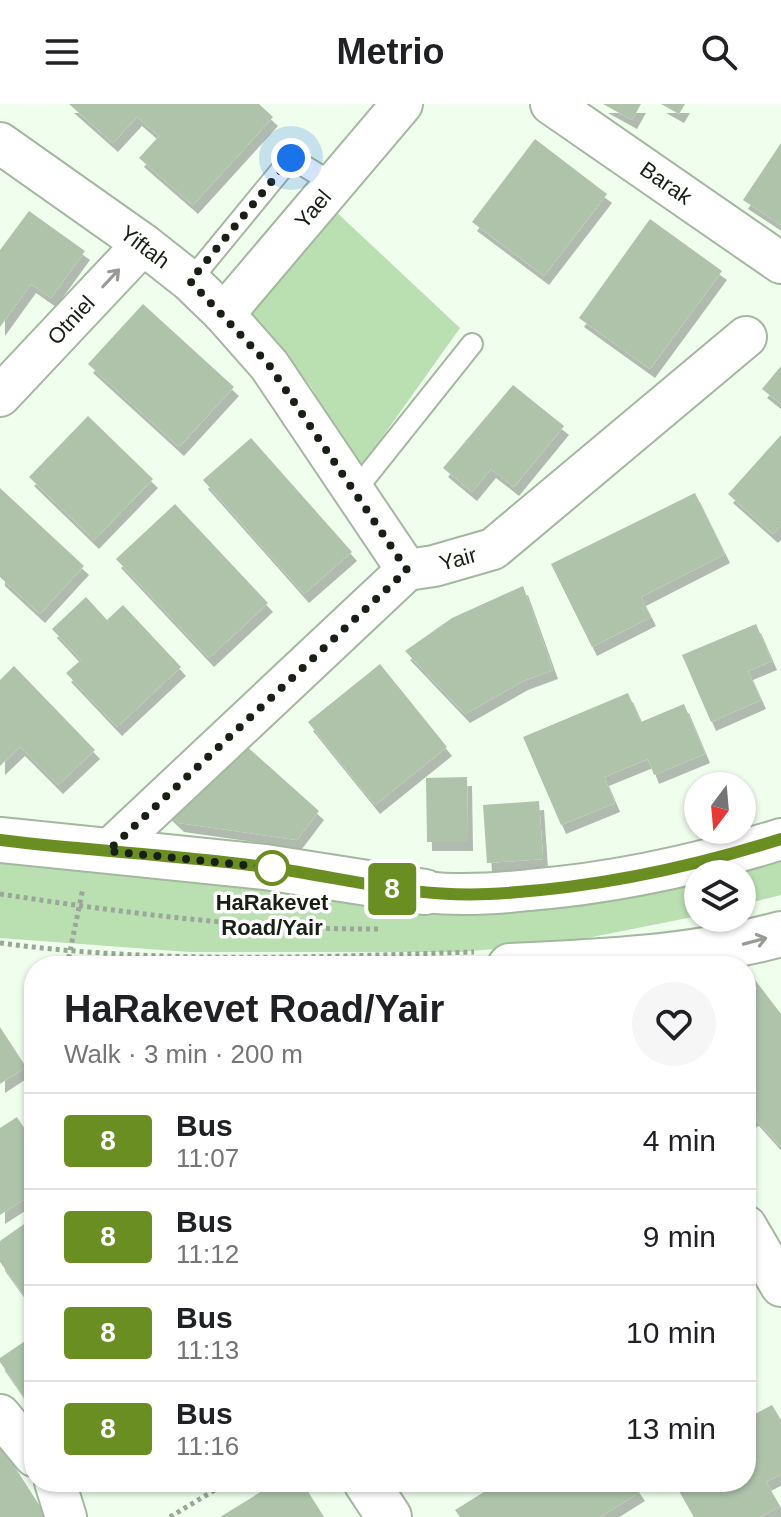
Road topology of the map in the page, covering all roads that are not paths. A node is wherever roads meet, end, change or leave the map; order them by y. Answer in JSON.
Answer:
{"nodes":[{"id":1,"x":402,"y":104,"type":"edge"},
{"id":2,"x":551,"y":104,"type":"edge"},
{"id":3,"x":0,"y":143,"type":"edge"},
{"id":4,"x":334,"y":184,"type":"junction"},
{"id":5,"x":143,"y":244,"type":"junction"},
{"id":6,"x":781,"y":263,"type":"edge"},
{"id":7,"x":190,"y":281,"type":"junction"},
{"id":8,"x":224,"y":314,"type":"junction"},
{"id":9,"x":746,"y":337,"type":"dead end"},
{"id":10,"x":472,"y":344,"type":"dead end"},
{"id":11,"x":0,"y":396,"type":"edge"},
{"id":12,"x":354,"y":492,"type":"junction"},
{"id":13,"x":407,"y":570,"type":"junction"},
{"id":14,"x":781,"y":839,"type":"edge"},
{"id":15,"x":0,"y":840,"type":"edge"},
{"id":16,"x":100,"y":850,"type":"junction"},
{"id":17,"x":425,"y":892,"type":"joint"},
{"id":18,"x":781,"y":934,"type":"edge"},
{"id":19,"x":664,"y":956,"type":"edge"},
{"id":20,"x":756,"y":1243,"type":"edge"},
{"id":21,"x":781,"y":1286,"type":"edge"},
{"id":22,"x":0,"y":1415,"type":"edge"},
{"id":23,"x":24,"y":1444,"type":"edge"},
{"id":24,"x":58,"y":1492,"type":"edge"},
{"id":25,"x":373,"y":1492,"type":"edge"},
{"id":26,"x":66,"y":1517,"type":"edge"},
{"id":27,"x":389,"y":1517,"type":"edge"}],
"edges":[{"from":1,"to":4,"type":"street","name":"Yael"},
{"from":2,"to":6,"type":"street","name":"Barak"},
{"from":3,"to":5,"type":"street","name":"Yiftah"},
{"from":4,"to":7,"type":"lane"},
{"from":4,"to":8,"type":"street","name":"Yael"},
{"from":5,"to":7,"type":"street","name":"Yiftah"},
{"from":11,"to":5,"type":"street","name":"Otniel","one_way":true},
{"from":7,"to":8,"type":"street","name":"Yiftah"},
{"from":8,"to":12,"type":"street","name":"Yiftah"},
{"from":9,"to":13,"type":"street","name":"Yair"},
{"from":10,"to":12,"type":"lane"},
{"from":12,"to":13,"type":"street","name":"Yiftah"},
{"from":13,"to":16,"type":"street","name":"Yair"},
{"from":14,"to":17,"type":"street"},
{"from":15,"to":16,"type":"street"},
{"from":16,"to":17,"type":"street"},
{"from":19,"to":18,"type":"street","one_way":true},
{"from":20,"to":21,"type":"street"},
{"from":22,"to":23,"type":"street"},
{"from":24,"to":26,"type":"street"},
{"from":25,"to":27,"type":"street"}]}
